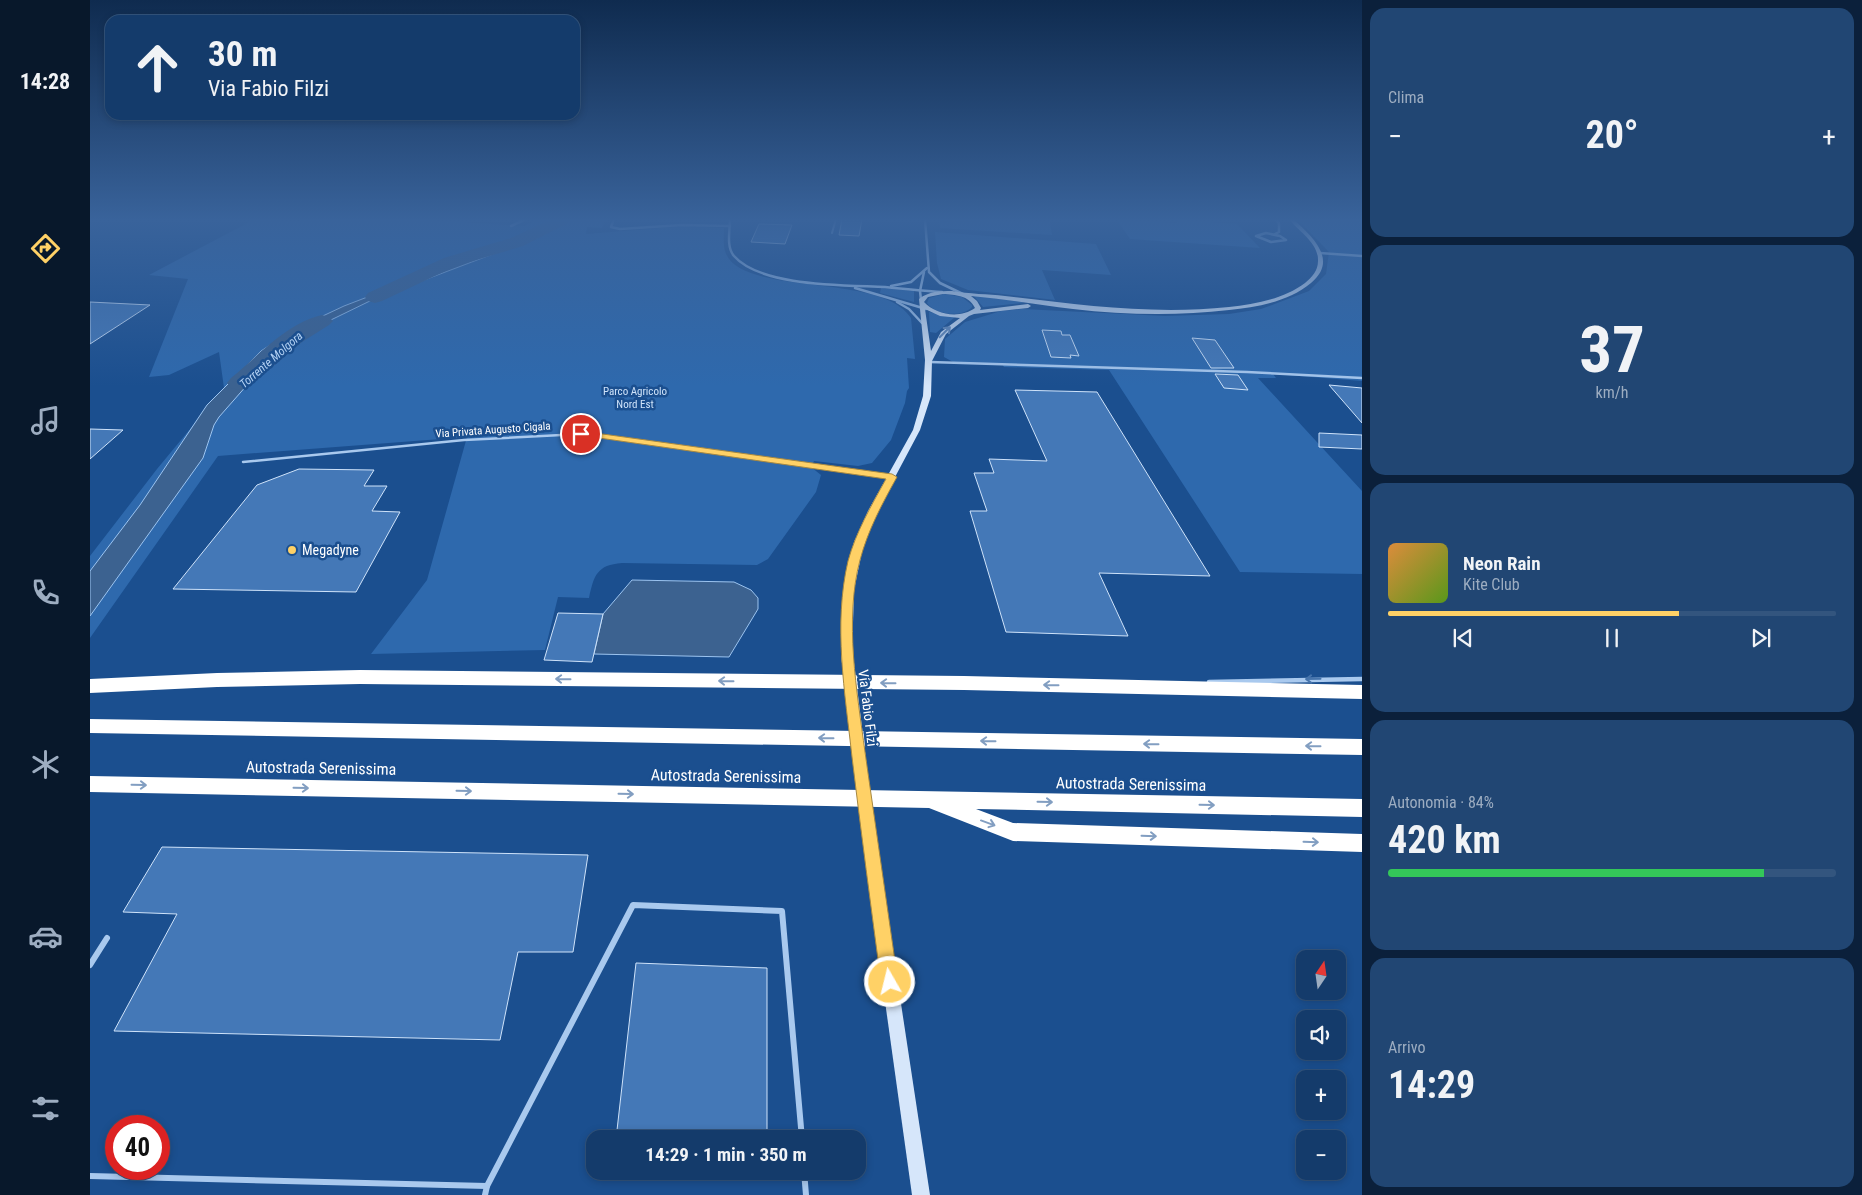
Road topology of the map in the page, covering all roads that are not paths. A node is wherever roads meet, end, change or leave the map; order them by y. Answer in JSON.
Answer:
{"nodes":[{"id":1,"x":772,"y":275,"type":"edge"},
{"id":2,"x":921,"y":275,"type":"edge"},
{"id":3,"x":923,"y":275,"type":"edge"},
{"id":4,"x":930,"y":275,"type":"edge"},
{"id":5,"x":1316,"y":275,"type":"edge"},
{"id":6,"x":833,"y":285,"type":"junction"},
{"id":7,"x":863,"y":286,"type":"junction"},
{"id":8,"x":920,"y":291,"type":"junction"},
{"id":9,"x":947,"y":292,"type":"junction"},
{"id":10,"x":964,"y":294,"type":"junction"},
{"id":11,"x":883,"y":296,"type":"junction"},
{"id":12,"x":972,"y":299,"type":"junction"},
{"id":13,"x":922,"y":303,"type":"junction"},
{"id":14,"x":1074,"y":307,"type":"junction"},
{"id":15,"x":972,"y":312,"type":"junction"},
{"id":16,"x":922,"y":323,"type":"junction"},
{"id":17,"x":930,"y":361,"type":"junction"},
{"id":18,"x":1362,"y":378,"type":"edge"},
{"id":19,"x":243,"y":462,"type":"dead end"},
{"id":20,"x":892,"y":477,"type":"junction"},
{"id":21,"x":1362,"y":679,"type":"edge"},
{"id":22,"x":90,"y":686,"type":"edge"},
{"id":23,"x":1075,"y":686,"type":"junction"},
{"id":24,"x":1362,"y":692,"type":"edge"},
{"id":25,"x":90,"y":726,"type":"edge"},
{"id":26,"x":1362,"y":747,"type":"edge"},
{"id":27,"x":90,"y":784,"type":"edge"},
{"id":28,"x":926,"y":800,"type":"junction"},
{"id":29,"x":1362,"y":808,"type":"edge"},
{"id":30,"x":1362,"y":843,"type":"edge"},
{"id":31,"x":107,"y":938,"type":"dead end"},
{"id":32,"x":90,"y":966,"type":"edge"},
{"id":33,"x":801,"y":1130,"type":"edge"},
{"id":34,"x":90,"y":1176,"type":"edge"},
{"id":35,"x":805,"y":1180,"type":"edge"},
{"id":36,"x":487,"y":1186,"type":"junction"},
{"id":37,"x":485,"y":1195,"type":"edge"},
{"id":38,"x":806,"y":1195,"type":"edge"},
{"id":39,"x":921,"y":1195,"type":"edge"}],
"edges":[{"from":1,"to":6,"type":"street"},
{"from":2,"to":7,"type":"street","name":"Via Fabio Filzi"},
{"from":3,"to":8,"type":"street","name":"Via Fabio Filzi"},
{"from":4,"to":10,"type":"street"},
{"from":5,"to":14,"type":"street"},
{"from":6,"to":7,"type":"street"},
{"from":6,"to":11,"type":"street"},
{"from":7,"to":8,"type":"street"},
{"from":8,"to":9,"type":"street"},
{"from":8,"to":13,"type":"street","name":"Via Fabio Filzi"},
{"from":9,"to":10,"type":"street"},
{"from":9,"to":12,"type":"street"},
{"from":9,"to":13,"type":"street"},
{"from":10,"to":12,"type":"street"},
{"from":10,"to":14,"type":"street"},
{"from":11,"to":13,"type":"street"},
{"from":11,"to":16,"type":"street"},
{"from":12,"to":15,"type":"street"},
{"from":13,"to":15,"type":"street"},
{"from":13,"to":16,"type":"street","name":"Via Fabio Filzi"},
{"from":14,"to":15,"type":"street"},
{"from":17,"to":15,"type":"street","name":"Via Fabio Filzi","one_way":true},
{"from":16,"to":17,"type":"street","name":"Via Fabio Filzi"},
{"from":17,"to":18,"type":"lane"},
{"from":17,"to":20,"type":"street","name":"Via Fabio Filzi"},
{"from":19,"to":20,"type":"lane","name":"Via Privata Augusto Cigala"},
{"from":20,"to":39,"type":"street","name":"Via Fabio Filzi","bridge":true},
{"from":21,"to":23,"type":"lane","one_way":true},
{"from":23,"to":22,"type":"highway","one_way":true},
{"from":23,"to":24,"type":"highway"},
{"from":26,"to":25,"type":"highway","one_way":true},
{"from":27,"to":28,"type":"highway","name":"Autostrada Serenissima","one_way":true},
{"from":28,"to":29,"type":"highway","name":"Autostrada Serenissima","one_way":true},
{"from":28,"to":30,"type":"highway","one_way":true},
{"from":31,"to":32,"type":"lane"},
{"from":33,"to":36,"type":"lane"},
{"from":34,"to":36,"type":"lane"},
{"from":35,"to":38,"type":"lane"},
{"from":36,"to":37,"type":"lane"}]}
